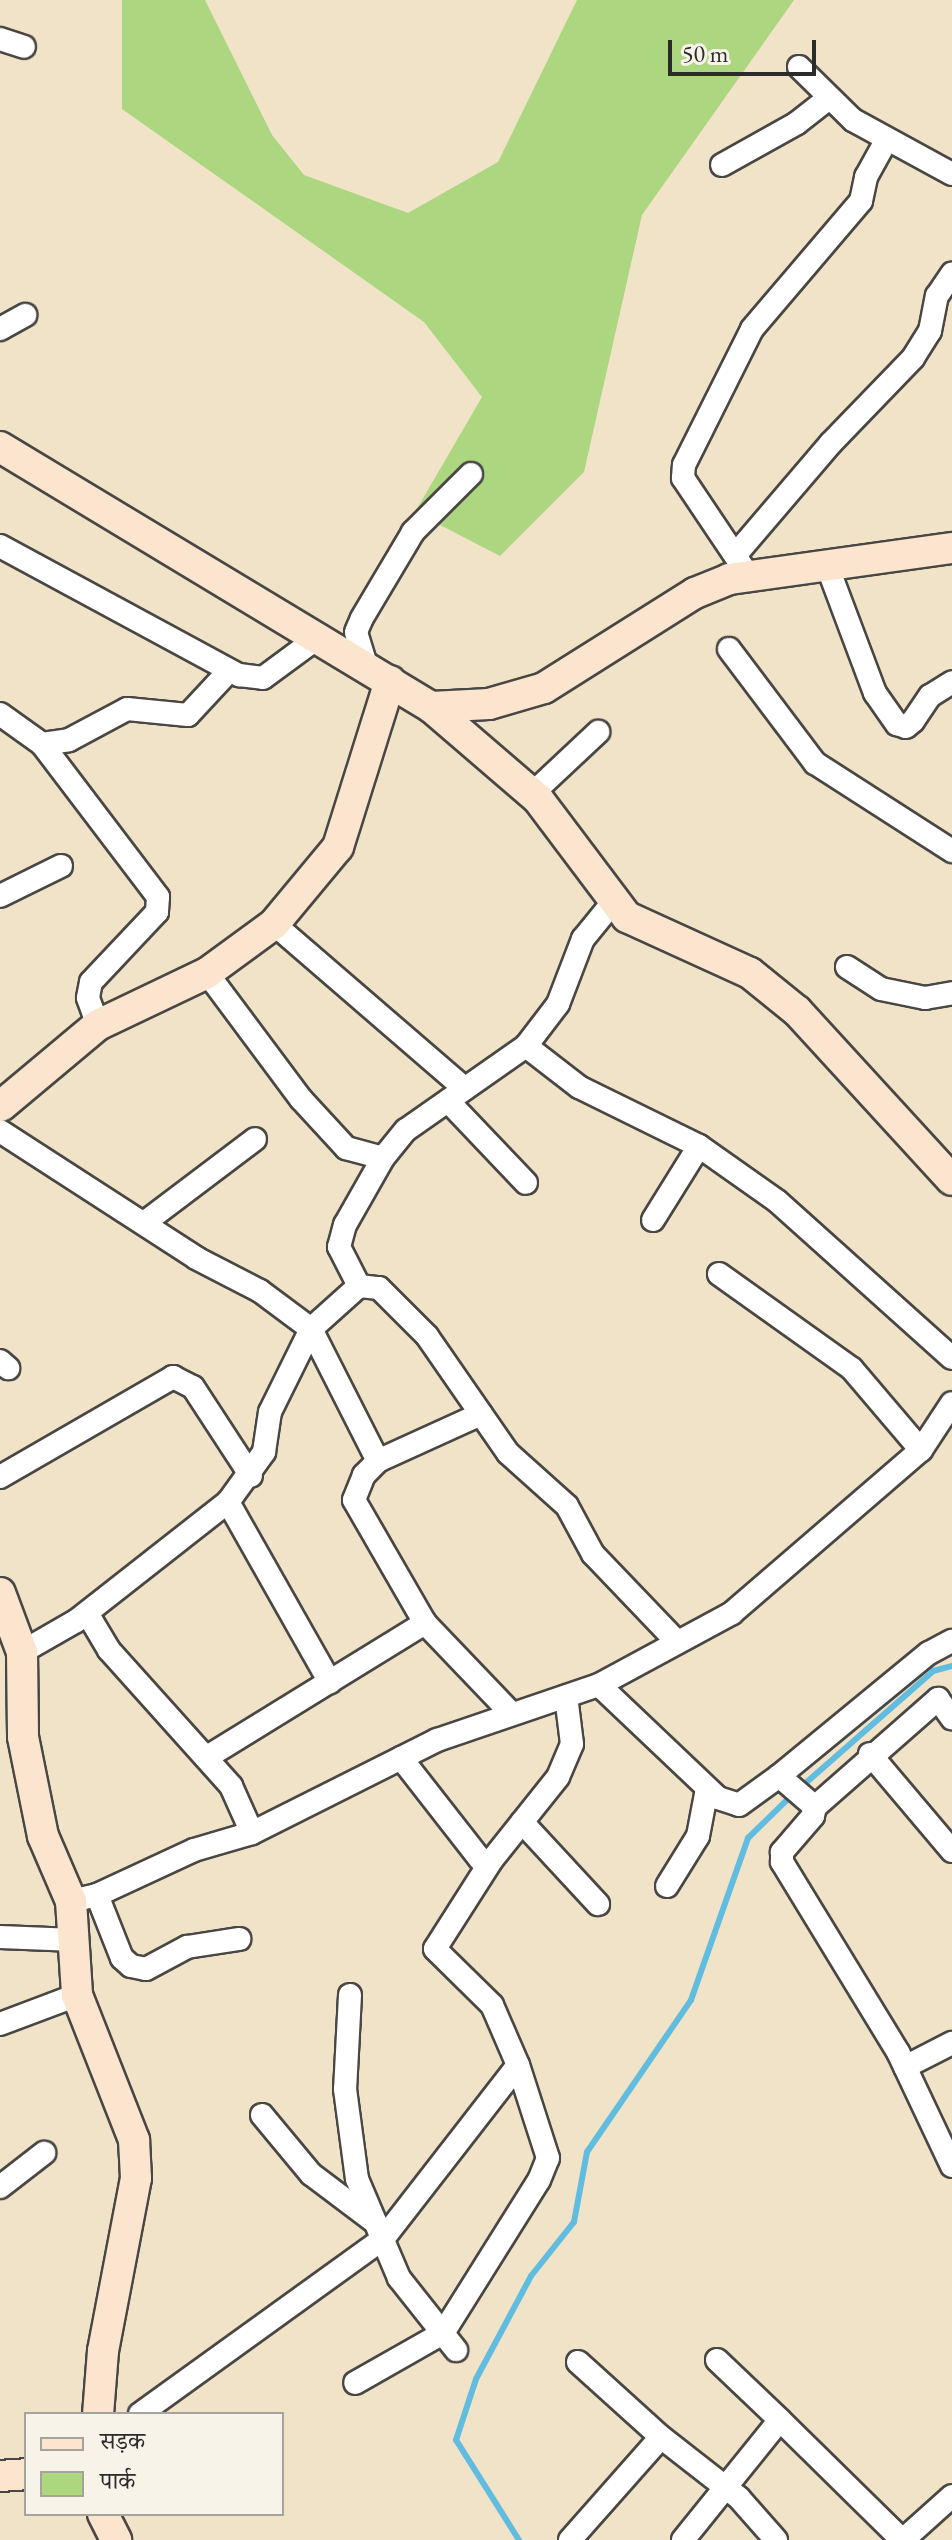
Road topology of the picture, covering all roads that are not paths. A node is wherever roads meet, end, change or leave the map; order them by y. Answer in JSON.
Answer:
{"nodes":[{"id":1,"x":0,"y":39,"type":"edge"},
{"id":2,"x":24,"y":47,"type":"dead end"},
{"id":3,"x":799,"y":67,"type":"dead end"},
{"id":4,"x":828,"y":99,"type":"junction"},
{"id":5,"x":887,"y":139,"type":"junction"},
{"id":6,"x":722,"y":165,"type":"dead end"},
{"id":7,"x":952,"y":174,"type":"edge"},
{"id":8,"x":952,"y":274,"type":"edge"},
{"id":9,"x":25,"y":315,"type":"dead end"},
{"id":10,"x":0,"y":329,"type":"edge"},
{"id":11,"x":0,"y":447,"type":"edge"},
{"id":12,"x":471,"y":474,"type":"dead end"},
{"id":13,"x":0,"y":546,"type":"edge"},
{"id":14,"x":952,"y":548,"type":"edge"},
{"id":15,"x":742,"y":564,"type":"junction"},
{"id":16,"x":828,"y":568,"type":"junction"},
{"id":17,"x":320,"y":636,"type":"junction"},
{"id":18,"x":729,"y":649,"type":"dead end"},
{"id":19,"x":229,"y":671,"type":"junction"},
{"id":20,"x":378,"y":673,"type":"junction"},
{"id":21,"x":952,"y":682,"type":"edge"},
{"id":22,"x":431,"y":707,"type":"junction"},
{"id":23,"x":0,"y":714,"type":"edge"},
{"id":24,"x":598,"y":732,"type":"dead end"},
{"id":25,"x":42,"y":744,"type":"junction"},
{"id":26,"x":532,"y":794,"type":"junction"},
{"id":27,"x":952,"y":851,"type":"edge"},
{"id":28,"x":61,"y":866,"type":"dead end"},
{"id":29,"x":0,"y":896,"type":"edge"},
{"id":30,"x":614,"y":901,"type":"junction"},
{"id":31,"x":274,"y":924,"type":"junction"},
{"id":32,"x":847,"y":967,"type":"dead end"},
{"id":33,"x":207,"y":973,"type":"junction"},
{"id":34,"x":949,"y":1000,"type":"edge"},
{"id":35,"x":98,"y":1025,"type":"junction"},
{"id":36,"x":526,"y":1046,"type":"junction"},
{"id":37,"x":456,"y":1095,"type":"junction"},
{"id":38,"x":0,"y":1106,"type":"edge"},
{"id":39,"x":0,"y":1131,"type":"edge"},
{"id":40,"x":255,"y":1139,"type":"dead end"},
{"id":41,"x":699,"y":1146,"type":"junction"},
{"id":42,"x":383,"y":1158,"type":"junction"},
{"id":43,"x":952,"y":1180,"type":"edge"},
{"id":44,"x":526,"y":1183,"type":"dead end"},
{"id":45,"x":653,"y":1220,"type":"dead end"},
{"id":46,"x":144,"y":1223,"type":"junction"},
{"id":47,"x":719,"y":1274,"type":"dead end"},
{"id":48,"x":359,"y":1286,"type":"junction"},
{"id":49,"x":311,"y":1329,"type":"junction"},
{"id":50,"x":952,"y":1358,"type":"edge"},
{"id":51,"x":952,"y":1403,"type":"edge"},
{"id":52,"x":481,"y":1414,"type":"junction"},
{"id":53,"x":921,"y":1450,"type":"junction"},
{"id":54,"x":378,"y":1461,"type":"junction"},
{"id":55,"x":251,"y":1476,"type":"junction"},
{"id":56,"x":0,"y":1477,"type":"edge"},
{"id":57,"x":228,"y":1502,"type":"junction"},
{"id":58,"x":0,"y":1593,"type":"edge"},
{"id":59,"x":87,"y":1613,"type":"junction"},
{"id":60,"x":425,"y":1623,"type":"junction"},
{"id":61,"x":952,"y":1641,"type":"edge"},
{"id":62,"x":677,"y":1642,"type":"junction"},
{"id":63,"x":22,"y":1652,"type":"junction"},
{"id":64,"x":330,"y":1682,"type":"junction"},
{"id":65,"x":599,"y":1685,"type":"junction"},
{"id":66,"x":566,"y":1696,"type":"junction"},
{"id":67,"x":511,"y":1713,"type":"junction"},
{"id":68,"x":952,"y":1718,"type":"edge"},
{"id":69,"x":870,"y":1754,"type":"junction"},
{"id":70,"x":207,"y":1757,"type":"junction"},
{"id":71,"x":401,"y":1758,"type":"junction"},
{"id":72,"x":707,"y":1789,"type":"junction"},
{"id":73,"x":800,"y":1791,"type":"junction"},
{"id":74,"x":522,"y":1822,"type":"junction"},
{"id":75,"x":252,"y":1833,"type":"junction"},
{"id":76,"x":952,"y":1851,"type":"edge"},
{"id":77,"x":491,"y":1861,"type":"junction"},
{"id":78,"x":667,"y":1886,"type":"dead end"},
{"id":79,"x":84,"y":1898,"type":"junction"},
{"id":80,"x":598,"y":1904,"type":"dead end"},
{"id":81,"x":0,"y":1937,"type":"edge"},
{"id":82,"x":239,"y":1939,"type":"dead end"},
{"id":83,"x":75,"y":1940,"type":"junction"},
{"id":84,"x":77,"y":1995,"type":"junction"},
{"id":85,"x":350,"y":1995,"type":"dead end"},
{"id":86,"x":0,"y":2024,"type":"edge"},
{"id":87,"x":952,"y":2043,"type":"edge"},
{"id":88,"x":518,"y":2065,"type":"junction"},
{"id":89,"x":905,"y":2067,"type":"junction"},
{"id":90,"x":262,"y":2115,"type":"dead end"},
{"id":91,"x":44,"y":2153,"type":"dead end"},
{"id":92,"x":952,"y":2166,"type":"edge"},
{"id":93,"x":0,"y":2187,"type":"edge"},
{"id":94,"x":380,"y":2231,"type":"junction"},
{"id":95,"x":449,"y":2342,"type":"junction"},
{"id":96,"x":717,"y":2360,"type":"dead end"},
{"id":97,"x":578,"y":2362,"type":"dead end"},
{"id":98,"x":355,"y":2383,"type":"dead end"},
{"id":99,"x":98,"y":2412,"type":"edge"},
{"id":100,"x":143,"y":2412,"type":"edge"},
{"id":101,"x":780,"y":2420,"type":"junction"},
{"id":102,"x":661,"y":2437,"type":"junction"},
{"id":103,"x":24,"y":2462,"type":"edge"},
{"id":104,"x":0,"y":2463,"type":"edge"},
{"id":105,"x":24,"y":2474,"type":"edge"},
{"id":106,"x":0,"y":2476,"type":"edge"},
{"id":107,"x":725,"y":2487,"type":"junction"},
{"id":108,"x":952,"y":2497,"type":"edge"},
{"id":109,"x":104,"y":2516,"type":"edge"},
{"id":110,"x":125,"y":2516,"type":"edge"},
{"id":111,"x":116,"y":2540,"type":"edge"},
{"id":112,"x":136,"y":2540,"type":"edge"},
{"id":113,"x":570,"y":2540,"type":"edge"},
{"id":114,"x":683,"y":2540,"type":"edge"},
{"id":115,"x":776,"y":2540,"type":"edge"},
{"id":116,"x":903,"y":2540,"type":"edge"}],
"edges":[{"from":1,"to":2,"type":"street"},
{"from":3,"to":4,"type":"street"},
{"from":4,"to":5,"type":"street"},
{"from":4,"to":6,"type":"street"},
{"from":5,"to":7,"type":"street"},
{"from":5,"to":15,"type":"street"},
{"from":8,"to":15,"type":"street"},
{"from":9,"to":10,"type":"street"},
{"from":11,"to":17,"type":"street"},
{"from":12,"to":20,"type":"street"},
{"from":13,"to":19,"type":"street"},
{"from":14,"to":16,"type":"street"},
{"from":15,"to":16,"type":"street"},
{"from":15,"to":22,"type":"street"},
{"from":16,"to":21,"type":"street"},
{"from":17,"to":19,"type":"street"},
{"from":17,"to":20,"type":"street"},
{"from":18,"to":27,"type":"street"},
{"from":19,"to":25,"type":"street"},
{"from":20,"to":22,"type":"street"},
{"from":20,"to":31,"type":"street"},
{"from":22,"to":26,"type":"street"},
{"from":23,"to":25,"type":"street"},
{"from":24,"to":26,"type":"street"},
{"from":25,"to":35,"type":"street"},
{"from":26,"to":30,"type":"street"},
{"from":28,"to":29,"type":"street"},
{"from":30,"to":36,"type":"street"},
{"from":30,"to":43,"type":"street"},
{"from":31,"to":33,"type":"street"},
{"from":31,"to":37,"type":"street"},
{"from":32,"to":34,"type":"street"},
{"from":33,"to":35,"type":"street"},
{"from":33,"to":42,"type":"street"},
{"from":35,"to":38,"type":"street"},
{"from":36,"to":37,"type":"street"},
{"from":36,"to":41,"type":"street"},
{"from":37,"to":42,"type":"street"},
{"from":37,"to":44,"type":"street"},
{"from":39,"to":46,"type":"street"},
{"from":40,"to":46,"type":"street"},
{"from":41,"to":45,"type":"street"},
{"from":41,"to":50,"type":"street"},
{"from":42,"to":48,"type":"street"},
{"from":46,"to":49,"type":"street"},
{"from":47,"to":53,"type":"street"},
{"from":48,"to":49,"type":"street"},
{"from":48,"to":52,"type":"street"},
{"from":49,"to":54,"type":"street"},
{"from":49,"to":55,"type":"street"},
{"from":51,"to":53,"type":"street"},
{"from":52,"to":54,"type":"street"},
{"from":52,"to":62,"type":"street"},
{"from":53,"to":62,"type":"street"},
{"from":54,"to":60,"type":"street"},
{"from":55,"to":56,"type":"street"},
{"from":55,"to":57,"type":"street"},
{"from":57,"to":59,"type":"street"},
{"from":57,"to":64,"type":"street"},
{"from":58,"to":63,"type":"street"},
{"from":59,"to":63,"type":"street"},
{"from":59,"to":70,"type":"street"},
{"from":60,"to":64,"type":"street"},
{"from":60,"to":67,"type":"street"},
{"from":61,"to":73,"type":"street"},
{"from":62,"to":65,"type":"street"},
{"from":63,"to":79,"type":"street"},
{"from":64,"to":70,"type":"street"},
{"from":65,"to":66,"type":"street"},
{"from":65,"to":72,"type":"street"},
{"from":66,"to":67,"type":"street"},
{"from":66,"to":74,"type":"street"},
{"from":67,"to":71,"type":"street"},
{"from":68,"to":69,"type":"street"},
{"from":69,"to":73,"type":"street"},
{"from":69,"to":76,"type":"street"},
{"from":70,"to":75,"type":"street"},
{"from":71,"to":75,"type":"street"},
{"from":71,"to":77,"type":"street"},
{"from":72,"to":73,"type":"street"},
{"from":72,"to":78,"type":"street"},
{"from":73,"to":89,"type":"street"},
{"from":74,"to":77,"type":"street"},
{"from":74,"to":80,"type":"street"},
{"from":75,"to":79,"type":"street"},
{"from":77,"to":88,"type":"street"},
{"from":79,"to":82,"type":"street"},
{"from":79,"to":83,"type":"street"},
{"from":81,"to":83,"type":"street"},
{"from":83,"to":84,"type":"street"},
{"from":84,"to":86,"type":"street"},
{"from":84,"to":99,"type":"street"},
{"from":85,"to":94,"type":"street"},
{"from":87,"to":89,"type":"street"},
{"from":88,"to":94,"type":"street"},
{"from":88,"to":95,"type":"street"},
{"from":89,"to":92,"type":"street"},
{"from":90,"to":94,"type":"street"},
{"from":91,"to":93,"type":"street"},
{"from":94,"to":95,"type":"street"},
{"from":94,"to":100,"type":"street"},
{"from":95,"to":98,"type":"street"},
{"from":96,"to":101,"type":"street"},
{"from":97,"to":102,"type":"street"},
{"from":101,"to":107,"type":"street"},
{"from":101,"to":116,"type":"street"},
{"from":102,"to":107,"type":"street"},
{"from":102,"to":113,"type":"street"},
{"from":103,"to":104,"type":"street"},
{"from":105,"to":106,"type":"street"},
{"from":107,"to":114,"type":"street"},
{"from":107,"to":115,"type":"street"},
{"from":108,"to":116,"type":"street"},
{"from":109,"to":111,"type":"street"},
{"from":110,"to":112,"type":"street"}]}
